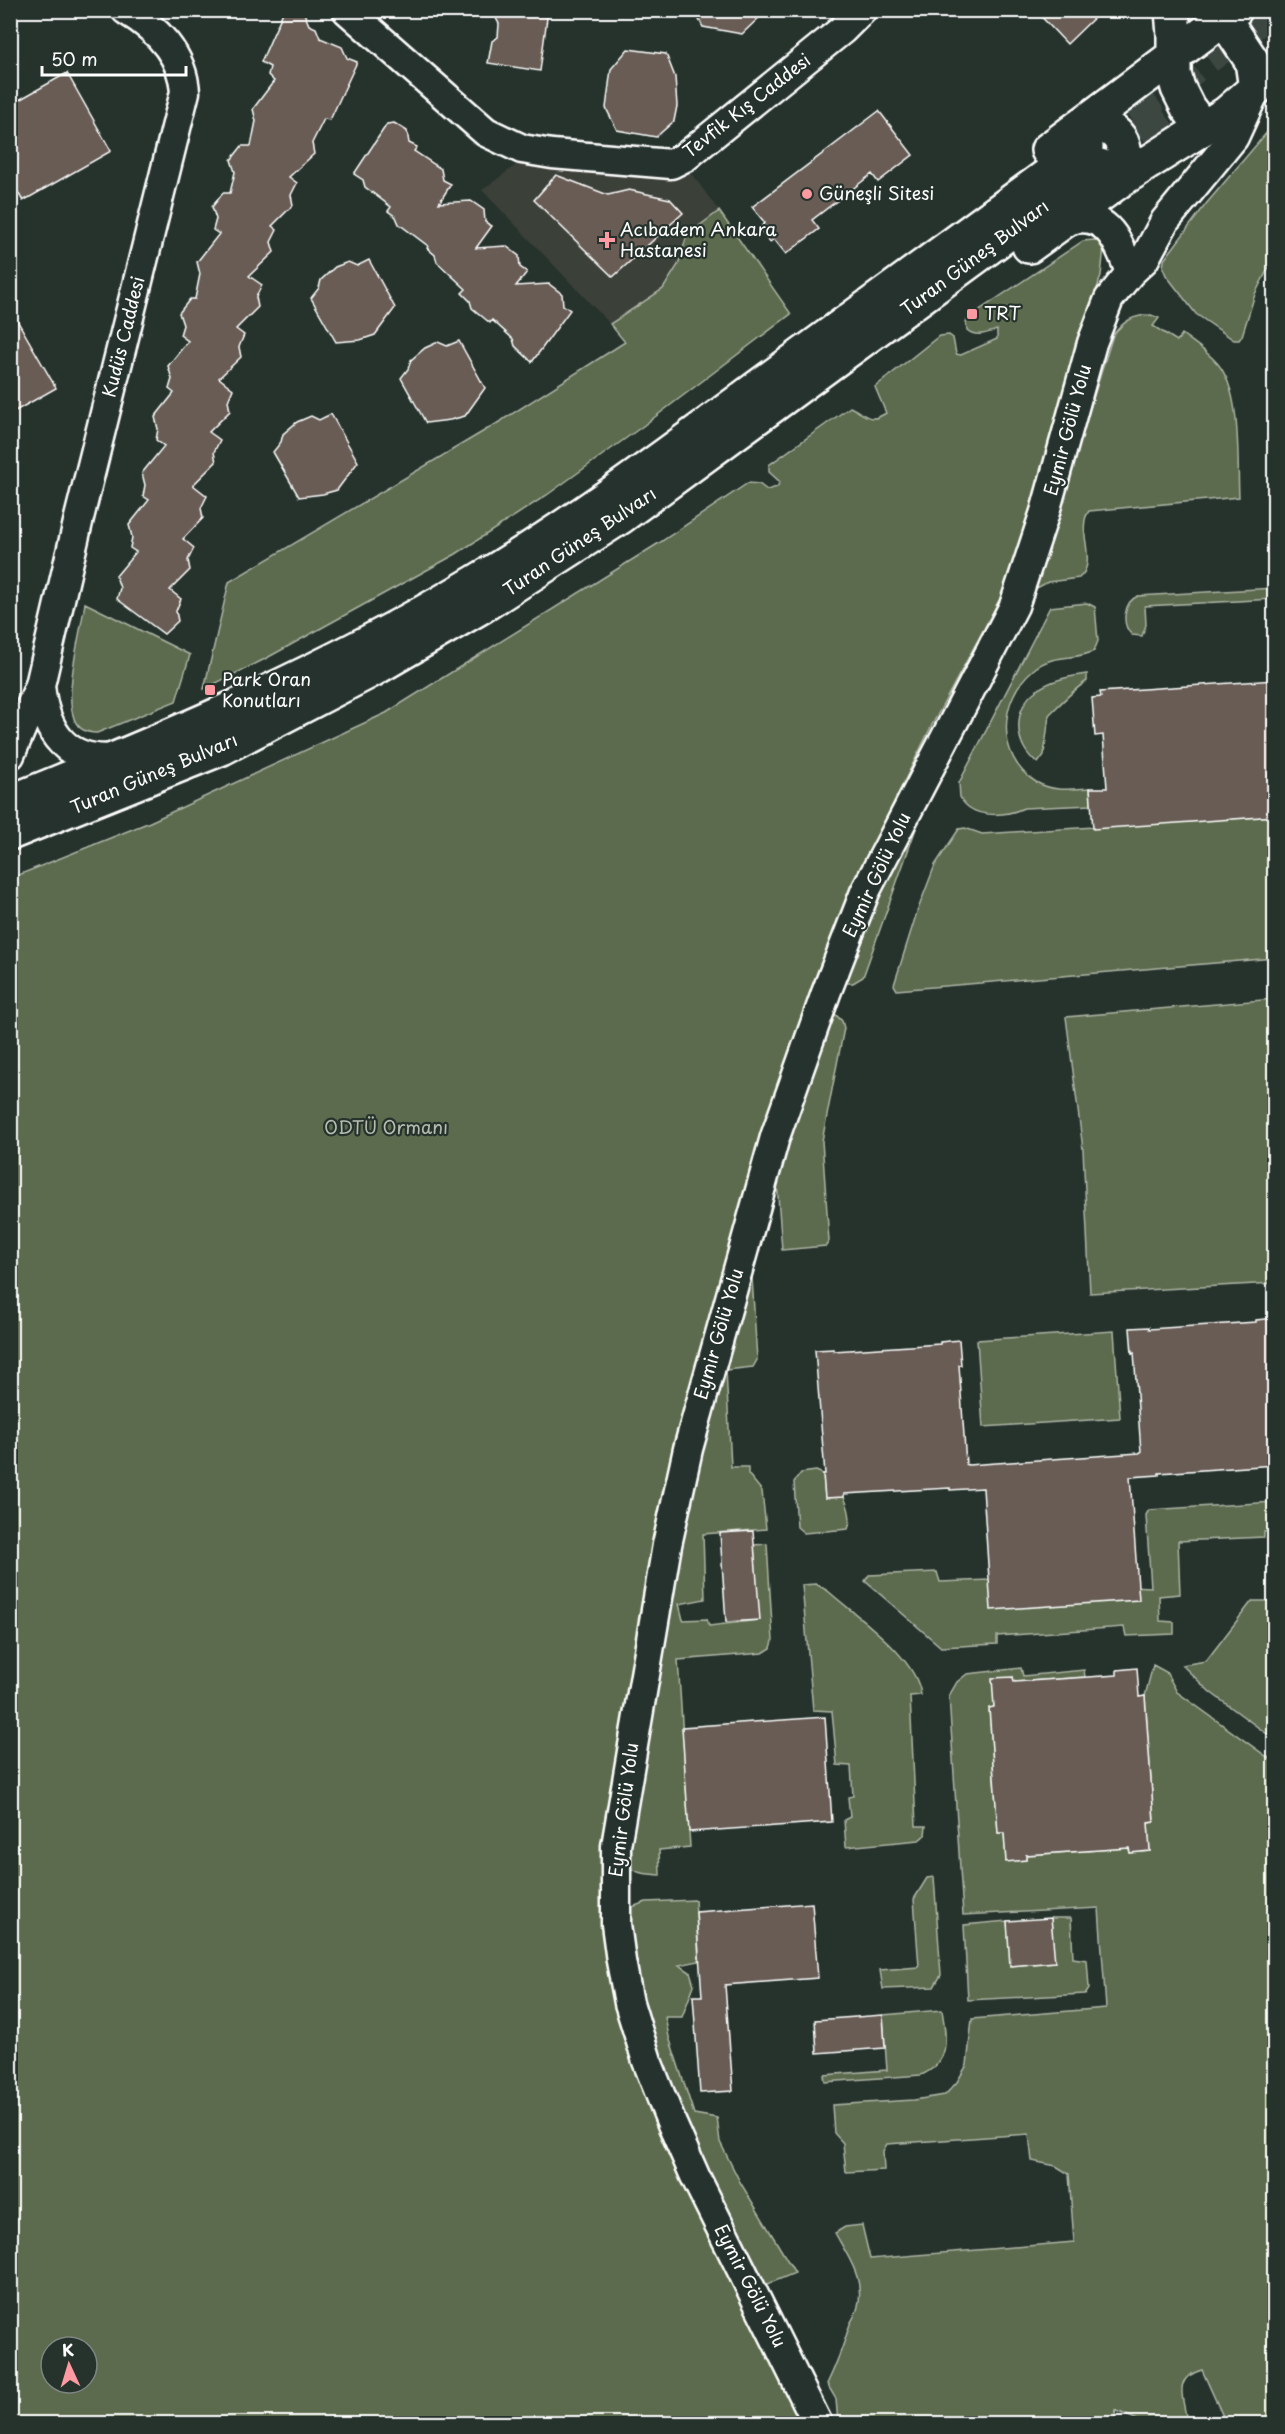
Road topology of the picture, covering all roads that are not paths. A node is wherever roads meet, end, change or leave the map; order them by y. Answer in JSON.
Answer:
{"nodes":[{"id":1,"x":126,"y":10,"type":"edge"},
{"id":2,"x":347,"y":10,"type":"edge"},
{"id":3,"x":862,"y":10,"type":"edge"},
{"id":4,"x":1172,"y":10,"type":"edge"},
{"id":5,"x":1226,"y":13,"type":"edge"},
{"id":6,"x":1175,"y":54,"type":"junction"},
{"id":7,"x":1265,"y":81,"type":"edge"},
{"id":8,"x":1203,"y":128,"type":"junction"},
{"id":9,"x":1096,"y":155,"type":"junction"},
{"id":10,"x":1061,"y":223,"type":"junction"},
{"id":11,"x":1130,"y":273,"type":"junction"},
{"id":12,"x":40,"y":685,"type":"junction"},
{"id":13,"x":218,"y":732,"type":"junction"},
{"id":14,"x":10,"y":755,"type":"edge"},
{"id":15,"x":121,"y":757,"type":"junction"},
{"id":16,"x":10,"y":802,"type":"edge"},
{"id":17,"x":10,"y":833,"type":"edge"},
{"id":18,"x":818,"y":2424,"type":"edge"}],
"edges":[{"from":1,"to":12,"type":"street","name":"Kudüs Caddesi"},
{"from":2,"to":3,"type":"street","name":"Tevfik Kış Caddesi"},
{"from":4,"to":6,"type":"main road"},
{"from":5,"to":6,"type":"main road"},
{"from":5,"to":7,"type":"main road"},
{"from":6,"to":8,"type":"main road"},
{"from":6,"to":9,"type":"main road"},
{"from":7,"to":8,"type":"main road"},
{"from":7,"to":11,"type":"street","name":"Eymir Gölü Yolu"},
{"from":8,"to":9,"type":"main road"},
{"from":8,"to":11,"type":"street"},
{"from":9,"to":10,"type":"main road"},
{"from":9,"to":13,"type":"main road"},
{"from":9,"to":13,"type":"main road","name":"Turan Güneş Bulvarı"},
{"from":10,"to":11,"type":"street"},
{"from":10,"to":13,"type":"main road"},
{"from":11,"to":18,"type":"street","name":"Eymir Gölü Yolu"},
{"from":12,"to":14,"type":"street","name":"Kudüs Caddesi"},
{"from":12,"to":15,"type":"street","name":"Kudüs Caddesi"},
{"from":13,"to":15,"type":"main road","name":"Turan Güneş Bulvarı"},
{"from":13,"to":17,"type":"main road","name":"Turan Güneş Bulvarı"},
{"from":15,"to":16,"type":"main road","name":"Turan Güneş Bulvarı"}]}
